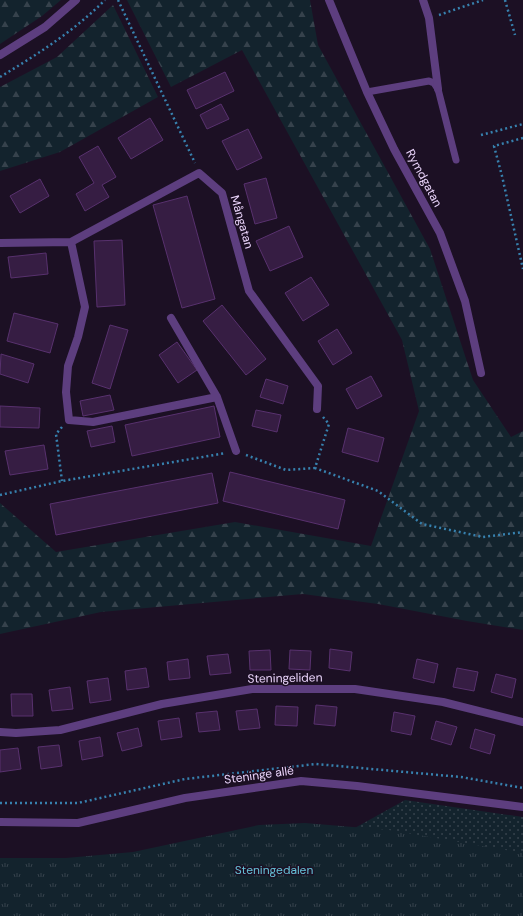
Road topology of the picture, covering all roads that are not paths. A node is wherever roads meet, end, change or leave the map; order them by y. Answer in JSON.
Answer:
{"nodes":[{"id":1,"x":76,"y":0,"type":"edge"},
{"id":2,"x":329,"y":0,"type":"edge"},
{"id":3,"x":423,"y":0,"type":"edge"},
{"id":4,"x":0,"y":55,"type":"edge"},
{"id":5,"x":438,"y":89,"type":"junction"},
{"id":6,"x":366,"y":92,"type":"junction"},
{"id":7,"x":456,"y":160,"type":"dead end"},
{"id":8,"x":71,"y":242,"type":"junction"},
{"id":9,"x":0,"y":243,"type":"edge"},
{"id":10,"x":171,"y":318,"type":"dead end"},
{"id":11,"x":481,"y":374,"type":"dead end"},
{"id":12,"x":217,"y":397,"type":"junction"},
{"id":13,"x":316,"y":409,"type":"road end"},
{"id":14,"x":236,"y":451,"type":"road end"},
{"id":15,"x":523,"y":722,"type":"edge"},
{"id":16,"x":0,"y":732,"type":"edge"},
{"id":17,"x":523,"y":807,"type":"edge"},
{"id":18,"x":0,"y":822,"type":"edge"}],
"edges":[{"from":1,"to":4,"type":"street"},
{"from":2,"to":6,"type":"street","name":"Rymdgatan"},
{"from":3,"to":5,"type":"street"},
{"from":5,"to":6,"type":"lane"},
{"from":5,"to":7,"type":"lane"},
{"from":6,"to":11,"type":"street","name":"Rymdgatan"},
{"from":8,"to":9,"type":"street"},
{"from":8,"to":12,"type":"street"},
{"from":8,"to":13,"type":"street","name":"Mångatan"},
{"from":10,"to":12,"type":"street"},
{"from":12,"to":14,"type":"street"},
{"from":15,"to":16,"type":"street","name":"Steningeliden"},
{"from":17,"to":18,"type":"street","name":"Steninge allé"}]}
